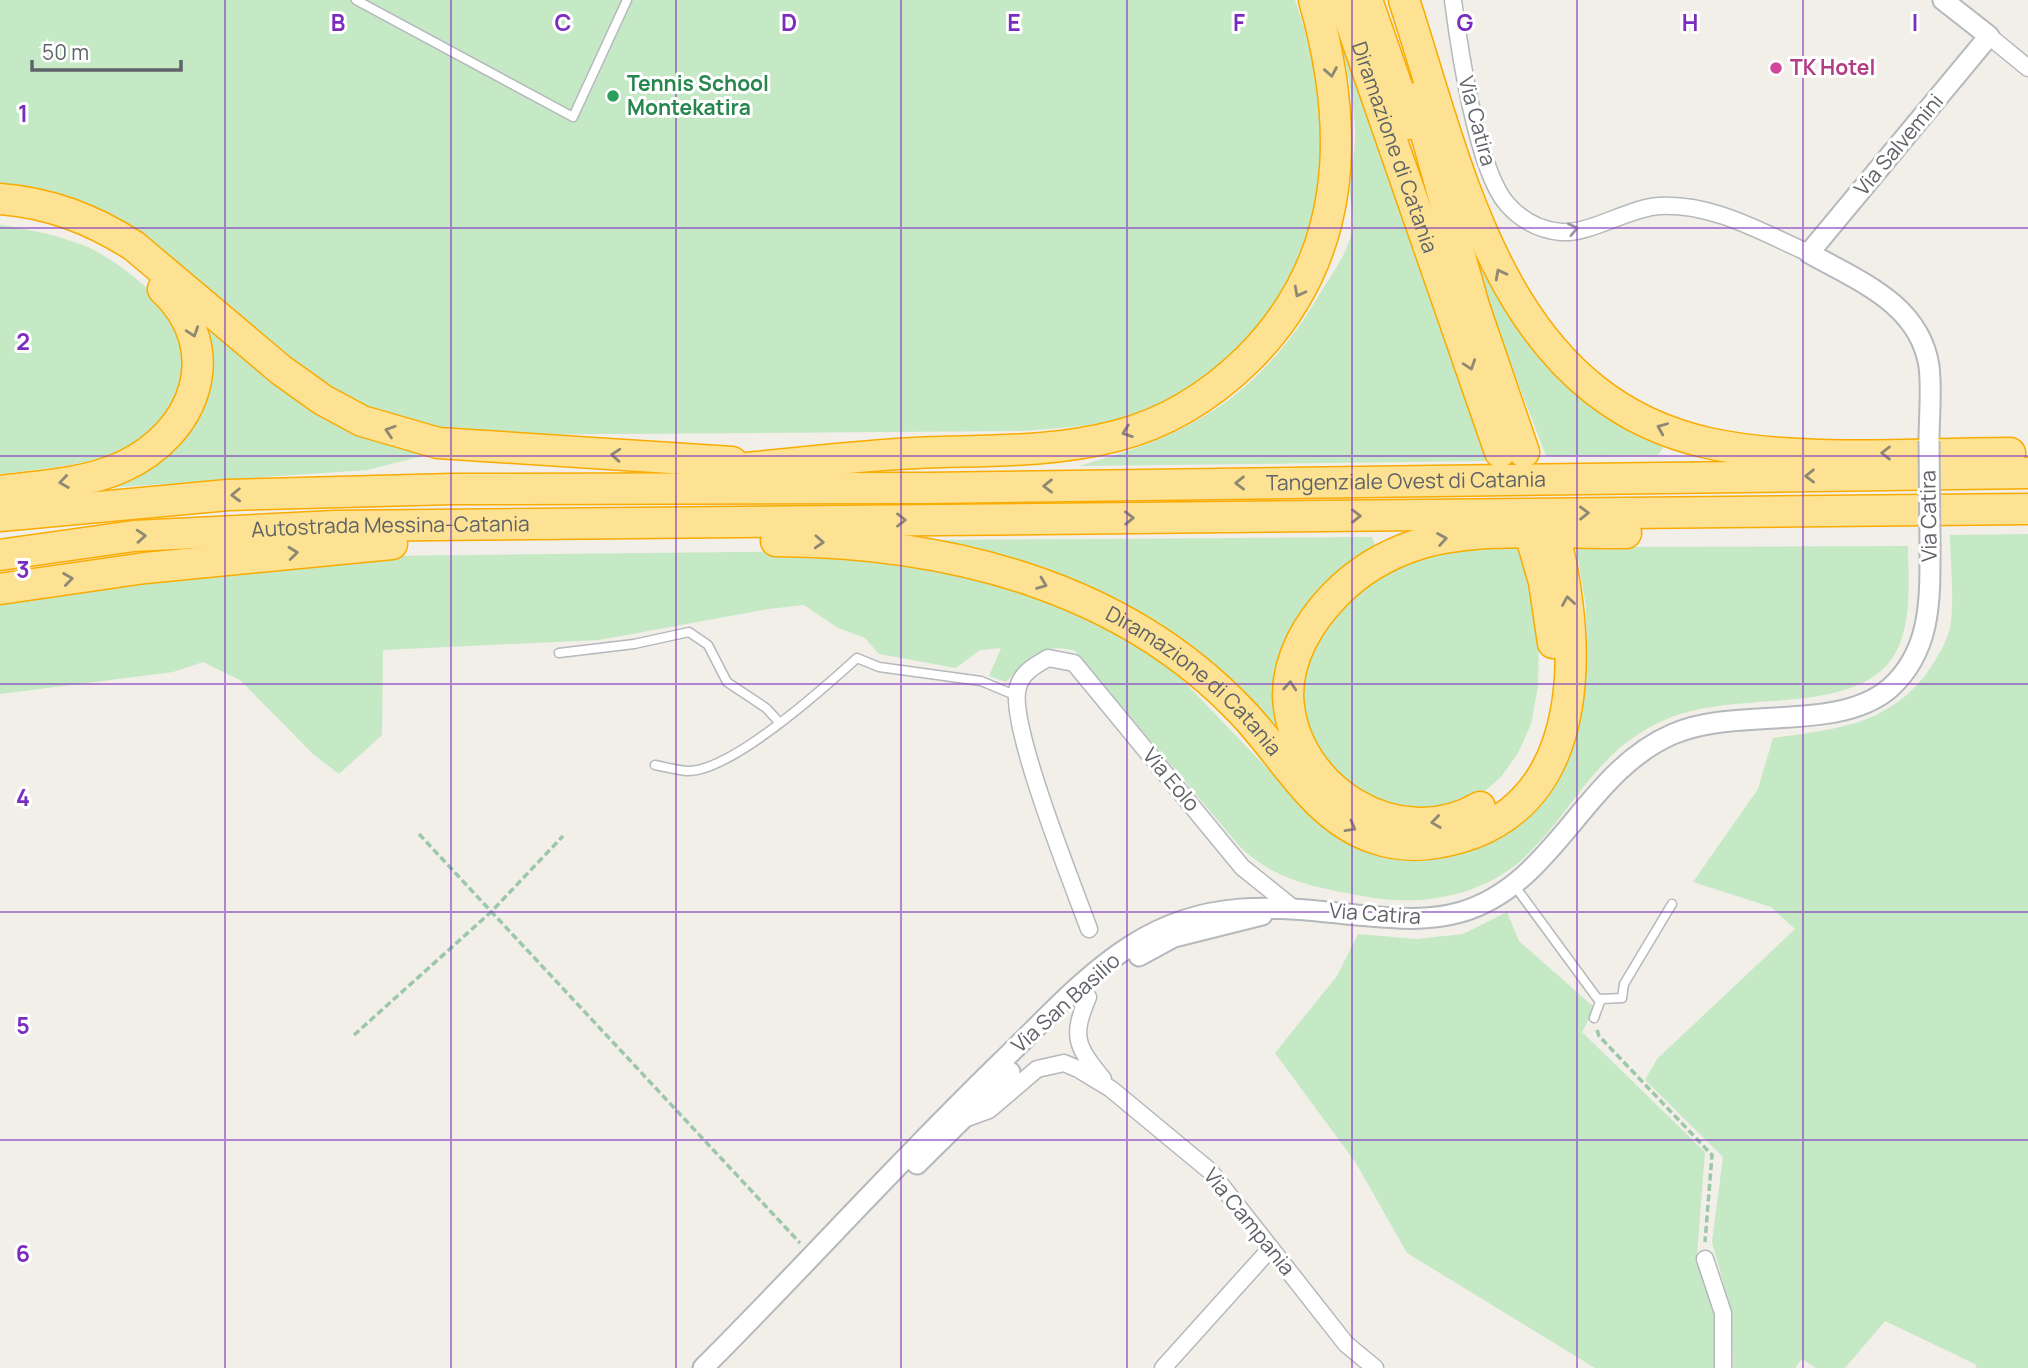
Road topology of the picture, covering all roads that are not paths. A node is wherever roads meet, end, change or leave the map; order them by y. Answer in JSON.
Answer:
{"nodes":[{"id":1,"x":356,"y":0,"type":"edge"},
{"id":2,"x":627,"y":0,"type":"edge"},
{"id":3,"x":1314,"y":0,"type":"edge"},
{"id":4,"x":1343,"y":0,"type":"edge"},
{"id":5,"x":1367,"y":0,"type":"edge"},
{"id":6,"x":1384,"y":0,"type":"edge"},
{"id":7,"x":1404,"y":0,"type":"edge"},
{"id":8,"x":1453,"y":0,"type":"edge"},
{"id":9,"x":1943,"y":0,"type":"edge"},
{"id":10,"x":1989,"y":36,"type":"junction"},
{"id":11,"x":2028,"y":68,"type":"edge"},
{"id":12,"x":0,"y":199,"type":"edge"},
{"id":13,"x":0,"y":211,"type":"edge"},
{"id":14,"x":1809,"y":253,"type":"junction"},
{"id":15,"x":1474,"y":306,"type":"junction"},
{"id":16,"x":2028,"y":453,"type":"edge"},
{"id":17,"x":2028,"y":473,"type":"edge"},
{"id":18,"x":783,"y":477,"type":"junction"},
{"id":19,"x":0,"y":491,"type":"edge"},
{"id":20,"x":2028,"y":509,"type":"edge"},
{"id":21,"x":1853,"y":510,"type":"junction"},
{"id":22,"x":0,"y":516,"type":"edge"},
{"id":23,"x":784,"y":521,"type":"joint"},
{"id":24,"x":501,"y":525,"type":"junction"},
{"id":25,"x":556,"y":525,"type":"junction"},
{"id":26,"x":0,"y":555,"type":"edge"},
{"id":27,"x":0,"y":589,"type":"edge"},
{"id":28,"x":559,"y":653,"type":"dead end"},
{"id":29,"x":1016,"y":701,"type":"junction"},
{"id":30,"x":780,"y":723,"type":"junction"},
{"id":31,"x":654,"y":765,"type":"dead end"},
{"id":32,"x":1514,"y":885,"type":"junction"},
{"id":33,"x":1672,"y":904,"type":"dead end"},
{"id":34,"x":1293,"y":908,"type":"junction"},
{"id":35,"x":1088,"y":929,"type":"dead end"},
{"id":36,"x":1088,"y":997,"type":"junction"},
{"id":37,"x":1601,"y":999,"type":"junction"},
{"id":38,"x":1594,"y":1018,"type":"road end"},
{"id":39,"x":1111,"y":1089,"type":"junction"},
{"id":40,"x":962,"y":1119,"type":"junction"},
{"id":41,"x":1271,"y":1248,"type":"junction"},
{"id":42,"x":815,"y":1256,"type":"junction"},
{"id":43,"x":1705,"y":1259,"type":"road end"},
{"id":44,"x":703,"y":1368,"type":"edge"},
{"id":45,"x":1163,"y":1368,"type":"edge"},
{"id":46,"x":1375,"y":1368,"type":"edge"},
{"id":47,"x":1723,"y":1368,"type":"edge"}],
"edges":[{"from":1,"to":2,"type":"lane"},
{"from":3,"to":18,"type":"highway","one_way":true},
{"from":4,"to":15,"type":"highway","name":"Diramazione di Catania","one_way":true},
{"from":5,"to":15,"type":"highway"},
{"from":6,"to":15,"type":"highway","name":"Diramazione di Catania"},
{"from":16,"to":7,"type":"highway","one_way":true},
{"from":8,"to":14,"type":"street","name":"Via Catira","one_way":true},
{"from":9,"to":10,"type":"street"},
{"from":10,"to":11,"type":"street"},
{"from":10,"to":14,"type":"street","name":"Via Salvemini"},
{"from":18,"to":12,"type":"highway","one_way":true},
{"from":13,"to":19,"type":"highway","one_way":true},
{"from":14,"to":32,"type":"street","name":"Via Catira","bridge":true},
{"from":17,"to":18,"type":"highway","name":"Tangenziale Ovest di Catania","one_way":true},
{"from":18,"to":22,"type":"highway","name":"Autostrada Messina-Catania","one_way":true},
{"from":20,"to":21,"type":"highway","name":"Tangenziale Ovest di Catania"},
{"from":23,"to":21,"type":"highway","name":"Tangenziale Ovest di Catania","one_way":true},
{"from":25,"to":21,"type":"highway","name":"Diramazione di Catania","one_way":true},
{"from":23,"to":25,"type":"highway","name":"Autostrada Messina-Catania"},
{"from":24,"to":25,"type":"highway","name":"Autostrada Messina-Catania"},
{"from":26,"to":24,"type":"highway","name":"Autostrada Messina-Catania","one_way":true},
{"from":27,"to":24,"type":"highway","one_way":true},
{"from":28,"to":30,"type":"lane"},
{"from":29,"to":30,"type":"lane"},
{"from":29,"to":34,"type":"street","name":"Via Eolo"},
{"from":29,"to":35,"type":"street"},
{"from":30,"to":31,"type":"lane"},
{"from":32,"to":34,"type":"street","name":"Via Catira"},
{"from":32,"to":37,"type":"lane"},
{"from":33,"to":37,"type":"lane"},
{"from":34,"to":36,"type":"street","name":"Via San Basilio"},
{"from":34,"to":42,"type":"street","name":"Via San Basilio"},
{"from":36,"to":39,"type":"street"},
{"from":36,"to":40,"type":"street","name":"Via San Basilio"},
{"from":37,"to":38,"type":"lane"},
{"from":39,"to":40,"type":"street"},
{"from":39,"to":41,"type":"street","name":"Via Campania"},
{"from":40,"to":42,"type":"street","name":"Via San Basilio"},
{"from":41,"to":45,"type":"street"},
{"from":41,"to":46,"type":"street","name":"Via Campania"},
{"from":42,"to":44,"type":"street","name":"Via San Basilio"},
{"from":43,"to":47,"type":"street"}]}
